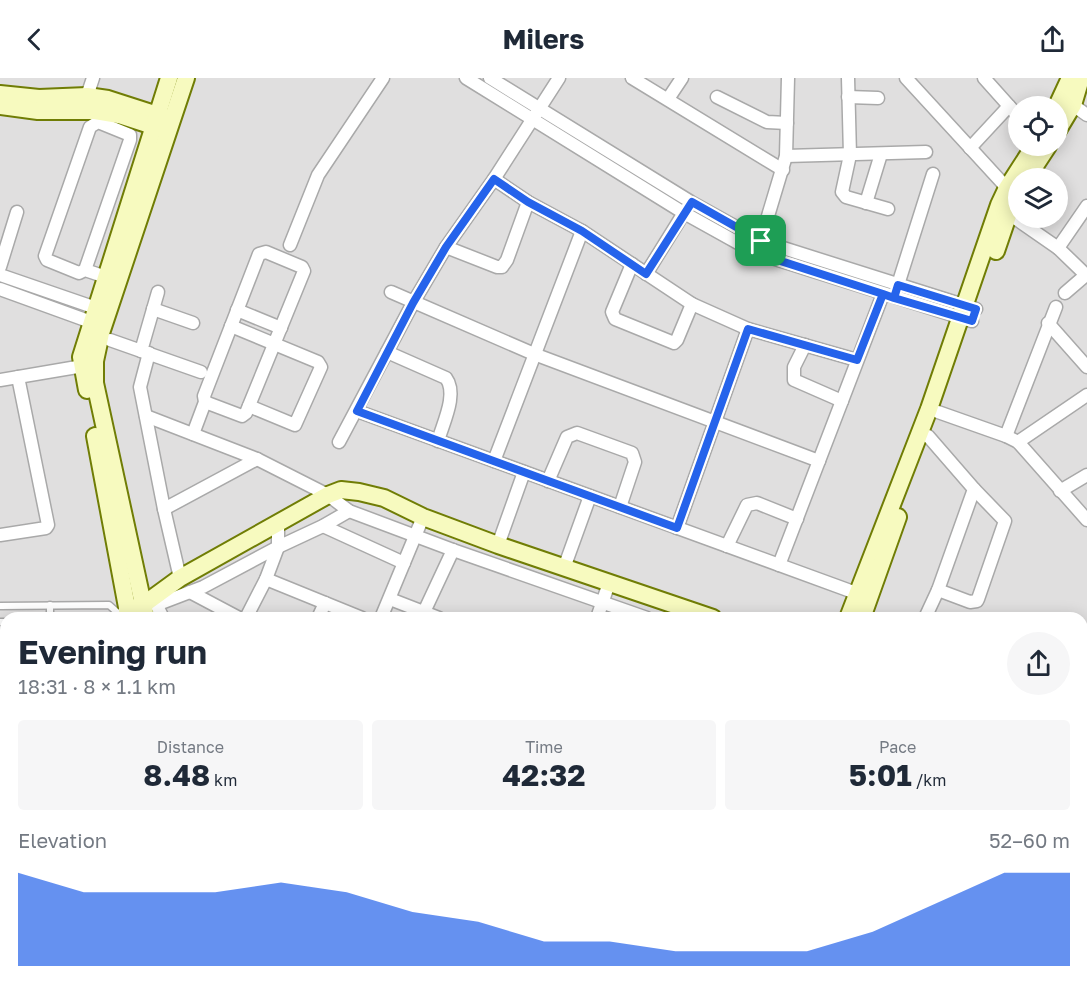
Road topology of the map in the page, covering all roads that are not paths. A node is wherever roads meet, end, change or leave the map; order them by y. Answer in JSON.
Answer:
{"nodes":[{"id":1,"x":93,"y":78,"type":"edge"},
{"id":2,"x":169,"y":78,"type":"edge"},
{"id":3,"x":186,"y":78,"type":"edge"},
{"id":4,"x":383,"y":78,"type":"edge"},
{"id":5,"x":466,"y":78,"type":"edge"},
{"id":6,"x":490,"y":78,"type":"edge"},
{"id":7,"x":559,"y":78,"type":"edge"},
{"id":8,"x":632,"y":78,"type":"edge"},
{"id":9,"x":682,"y":78,"type":"edge"},
{"id":10,"x":788,"y":78,"type":"edge"},
{"id":11,"x":848,"y":78,"type":"edge"},
{"id":12,"x":906,"y":78,"type":"edge"},
{"id":13,"x":1070,"y":78,"type":"edge"},
{"id":14,"x":1082,"y":78,"type":"edge"},
{"id":15,"x":990,"y":81,"type":"edge"},
{"id":16,"x":0,"y":94,"type":"edge"},
{"id":17,"x":87,"y":96,"type":"junction"},
{"id":18,"x":1067,"y":96,"type":"edge"},
{"id":19,"x":717,"y":97,"type":"dead end"},
{"id":20,"x":848,"y":97,"type":"junction"},
{"id":21,"x":878,"y":98,"type":"dead end"},
{"id":22,"x":668,"y":99,"type":"junction"},
{"id":23,"x":1068,"y":101,"type":"edge"},
{"id":24,"x":39,"y":104,"type":"junction"},
{"id":25,"x":1008,"y":105,"type":"edge"},
{"id":26,"x":0,"y":106,"type":"edge"},
{"id":27,"x":1008,"y":107,"type":"edge"},
{"id":28,"x":1068,"y":107,"type":"edge"},
{"id":29,"x":539,"y":109,"type":"junction"},
{"id":30,"x":1087,"y":115,"type":"edge"},
{"id":31,"x":531,"y":120,"type":"junction"},
{"id":32,"x":163,"y":123,"type":"junction"},
{"id":33,"x":788,"y":123,"type":"junction"},
{"id":34,"x":970,"y":148,"type":"junction"},
{"id":35,"x":926,"y":152,"type":"dead end"},
{"id":36,"x":881,"y":154,"type":"junction"},
{"id":37,"x":850,"y":155,"type":"junction"},
{"id":38,"x":786,"y":156,"type":"junction"},
{"id":39,"x":783,"y":170,"type":"junction"},
{"id":40,"x":933,"y":174,"type":"dead end"},
{"id":41,"x":494,"y":179,"type":"junction"},
{"id":42,"x":1008,"y":185,"type":"edge"},
{"id":43,"x":528,"y":202,"type":"junction"},
{"id":44,"x":866,"y":203,"type":"junction"},
{"id":45,"x":1008,"y":204,"type":"edge"},
{"id":46,"x":1087,"y":206,"type":"edge"},
{"id":47,"x":688,"y":207,"type":"junction"},
{"id":48,"x":106,"y":209,"type":"junction"},
{"id":49,"x":888,"y":209,"type":"dead end"},
{"id":50,"x":17,"y":212,"type":"dead end"},
{"id":51,"x":125,"y":216,"type":"junction"},
{"id":52,"x":1008,"y":216,"type":"edge"},
{"id":53,"x":1029,"y":228,"type":"edge"},
{"id":54,"x":582,"y":231,"type":"junction"},
{"id":55,"x":290,"y":245,"type":"dead end"},
{"id":56,"x":446,"y":247,"type":"junction"},
{"id":57,"x":759,"y":247,"type":"junction"},
{"id":58,"x":1058,"y":248,"type":"junction"},
{"id":59,"x":632,"y":264,"type":"junction"},
{"id":60,"x":0,"y":267,"type":"edge"},
{"id":61,"x":86,"y":270,"type":"junction"},
{"id":62,"x":646,"y":274,"type":"junction"},
{"id":63,"x":0,"y":275,"type":"edge"},
{"id":64,"x":1087,"y":275,"type":"edge"},
{"id":65,"x":106,"y":277,"type":"junction"},
{"id":66,"x":0,"y":288,"type":"edge"},
{"id":67,"x":158,"y":292,"type":"dead end"},
{"id":68,"x":390,"y":292,"type":"dead end"},
{"id":69,"x":892,"y":292,"type":"junction"},
{"id":70,"x":1065,"y":293,"type":"dead end"},
{"id":71,"x":413,"y":303,"type":"junction"},
{"id":72,"x":692,"y":304,"type":"junction"},
{"id":73,"x":1056,"y":307,"type":"dead end"},
{"id":74,"x":153,"y":309,"type":"junction"},
{"id":75,"x":237,"y":310,"type":"junction"},
{"id":76,"x":969,"y":314,"type":"junction"},
{"id":77,"x":94,"y":315,"type":"junction"},
{"id":78,"x":194,"y":323,"type":"dead end"},
{"id":79,"x":1048,"y":323,"type":"junction"},
{"id":80,"x":231,"y":326,"type":"junction"},
{"id":81,"x":281,"y":328,"type":"junction"},
{"id":82,"x":748,"y":329,"type":"junction"},
{"id":83,"x":110,"y":340,"type":"dead end"},
{"id":84,"x":275,"y":344,"type":"junction"},
{"id":85,"x":806,"y":345,"type":"junction"},
{"id":86,"x":145,"y":352,"type":"junction"},
{"id":87,"x":387,"y":352,"type":"junction"},
{"id":88,"x":534,"y":354,"type":"junction"},
{"id":89,"x":857,"y":360,"type":"junction"},
{"id":90,"x":83,"y":366,"type":"junction"},
{"id":91,"x":1087,"y":367,"type":"edge"},
{"id":92,"x":201,"y":372,"type":"dead end"},
{"id":93,"x":18,"y":377,"type":"junction"},
{"id":94,"x":0,"y":380,"type":"edge"},
{"id":95,"x":1087,"y":395,"type":"edge"},
{"id":96,"x":842,"y":401,"type":"junction"},
{"id":97,"x":205,"y":402,"type":"junction"},
{"id":98,"x":249,"y":406,"type":"junction"},
{"id":99,"x":357,"y":411,"type":"junction"},
{"id":100,"x":938,"y":412,"type":"junction"},
{"id":101,"x":146,"y":416,"type":"junction"},
{"id":102,"x":715,"y":422,"type":"junction"},
{"id":103,"x":193,"y":434,"type":"junction"},
{"id":104,"x":928,"y":436,"type":"junction"},
{"id":105,"x":1012,"y":439,"type":"junction"},
{"id":106,"x":438,"y":441,"type":"junction"},
{"id":107,"x":339,"y":442,"type":"dead end"},
{"id":108,"x":257,"y":459,"type":"junction"},
{"id":109,"x":494,"y":461,"type":"junction"},
{"id":110,"x":819,"y":461,"type":"junction"},
{"id":111,"x":524,"y":472,"type":"junction"},
{"id":112,"x":1087,"y":475,"type":"edge"},
{"id":113,"x":548,"y":481,"type":"junction"},
{"id":114,"x":974,"y":489,"type":"junction"},
{"id":115,"x":1060,"y":491,"type":"junction"},
{"id":116,"x":328,"y":495,"type":"junction"},
{"id":117,"x":590,"y":496,"type":"junction"},
{"id":118,"x":620,"y":507,"type":"junction"},
{"id":119,"x":164,"y":509,"type":"junction"},
{"id":120,"x":350,"y":511,"type":"junction"},
{"id":121,"x":423,"y":517,"type":"junction"},
{"id":122,"x":797,"y":519,"type":"junction"},
{"id":123,"x":1087,"y":520,"type":"edge"},
{"id":124,"x":278,"y":524,"type":"junction"},
{"id":125,"x":323,"y":526,"type":"junction"},
{"id":126,"x":677,"y":528,"type":"junction"},
{"id":127,"x":0,"y":535,"type":"edge"},
{"id":128,"x":416,"y":536,"type":"junction"},
{"id":129,"x":498,"y":545,"type":"junction"},
{"id":130,"x":727,"y":546,"type":"junction"},
{"id":131,"x":278,"y":547,"type":"junction"},
{"id":132,"x":453,"y":550,"type":"junction"},
{"id":133,"x":404,"y":563,"type":"junction"},
{"id":134,"x":779,"y":565,"type":"junction"},
{"id":135,"x":564,"y":568,"type":"junction"},
{"id":136,"x":266,"y":579,"type":"junction"},
{"id":137,"x":609,"y":583,"type":"junction"},
{"id":138,"x":185,"y":585,"type":"junction"},
{"id":139,"x":938,"y":590,"type":"junction"},
{"id":140,"x":856,"y":593,"type":"junction"},
{"id":141,"x":390,"y":599,"type":"junction"},
{"id":142,"x":325,"y":603,"type":"junction"},
{"id":143,"x":603,"y":603,"type":"junction"},
{"id":144,"x":50,"y":605,"type":"junction"},
{"id":145,"x":0,"y":606,"type":"edge"},
{"id":146,"x":136,"y":610,"type":"edge"},
{"id":147,"x":50,"y":612,"type":"edge"},
{"id":148,"x":229,"y":612,"type":"edge"},
{"id":149,"x":249,"y":612,"type":"edge"},
{"id":150,"x":321,"y":612,"type":"edge"},
{"id":151,"x":347,"y":612,"type":"edge"},
{"id":152,"x":384,"y":612,"type":"edge"},
{"id":153,"x":414,"y":612,"type":"edge"},
{"id":154,"x":421,"y":612,"type":"edge"},
{"id":155,"x":599,"y":612,"type":"edge"},
{"id":156,"x":630,"y":612,"type":"edge"},
{"id":157,"x":694,"y":612,"type":"edge"},
{"id":158,"x":850,"y":612,"type":"edge"},
{"id":159,"x":864,"y":612,"type":"edge"},
{"id":160,"x":929,"y":612,"type":"edge"}],
"edges":[{"from":1,"to":17,"type":"street"},
{"from":2,"to":32,"type":"street"},
{"from":3,"to":32,"type":"street"},
{"from":4,"to":55,"type":"street"},
{"from":5,"to":31,"type":"street"},
{"from":6,"to":29,"type":"street"},
{"from":7,"to":29,"type":"street"},
{"from":8,"to":22,"type":"street"},
{"from":9,"to":22,"type":"street"},
{"from":10,"to":33,"type":"street"},
{"from":11,"to":20,"type":"street"},
{"from":12,"to":34,"type":"street"},
{"from":13,"to":18,"type":"street"},
{"from":14,"to":23,"type":"street"},
{"from":15,"to":25,"type":"street"},
{"from":16,"to":24,"type":"street"},
{"from":17,"to":24,"type":"street"},
{"from":17,"to":32,"type":"street"},
{"from":19,"to":33,"type":"street"},
{"from":20,"to":21,"type":"street"},
{"from":20,"to":37,"type":"street"},
{"from":22,"to":39,"type":"street"},
{"from":24,"to":26,"type":"street"},
{"from":24,"to":32,"type":"street"},
{"from":27,"to":34,"type":"street"},
{"from":28,"to":30,"type":"street"},
{"from":29,"to":31,"type":"street"},
{"from":29,"to":47,"type":"street"},
{"from":31,"to":41,"type":"street"},
{"from":31,"to":47,"type":"street"},
{"from":32,"to":51,"type":"street"},
{"from":32,"to":146,"type":"street"},
{"from":33,"to":38,"type":"street"},
{"from":34,"to":42,"type":"street"},
{"from":35,"to":36,"type":"street"},
{"from":36,"to":37,"type":"street"},
{"from":36,"to":44,"type":"street"},
{"from":37,"to":38,"type":"street"},
{"from":37,"to":44,"type":"street"},
{"from":38,"to":39,"type":"street"},
{"from":39,"to":57,"type":"street"},
{"from":40,"to":69,"type":"street"},
{"from":41,"to":43,"type":"street"},
{"from":41,"to":56,"type":"street"},
{"from":43,"to":54,"type":"street"},
{"from":43,"to":56,"type":"street"},
{"from":44,"to":49,"type":"street"},
{"from":45,"to":76,"type":"street"},
{"from":46,"to":58,"type":"street"},
{"from":47,"to":57,"type":"street"},
{"from":47,"to":62,"type":"street"},
{"from":48,"to":51,"type":"street"},
{"from":48,"to":61,"type":"street"},
{"from":48,"to":61,"type":"street"},
{"from":50,"to":60,"type":"street"},
{"from":51,"to":65,"type":"street"},
{"from":52,"to":76,"type":"street"},
{"from":53,"to":58,"type":"street"},
{"from":54,"to":59,"type":"street"},
{"from":54,"to":88,"type":"street"},
{"from":56,"to":71,"type":"street"},
{"from":57,"to":69,"type":"street"},
{"from":58,"to":64,"type":"street"},
{"from":59,"to":62,"type":"street"},
{"from":59,"to":72,"type":"street"},
{"from":61,"to":65,"type":"street"},
{"from":62,"to":72,"type":"street"},
{"from":63,"to":77,"type":"street"},
{"from":64,"to":70,"type":"street"},
{"from":65,"to":77,"type":"street"},
{"from":66,"to":77,"type":"street"},
{"from":67,"to":74,"type":"street"},
{"from":68,"to":71,"type":"street"},
{"from":69,"to":76,"type":"street"},
{"from":69,"to":89,"type":"street"},
{"from":71,"to":87,"type":"street"},
{"from":71,"to":88,"type":"street"},
{"from":72,"to":82,"type":"street"},
{"from":73,"to":79,"type":"street"},
{"from":74,"to":78,"type":"street"},
{"from":74,"to":86,"type":"street"},
{"from":75,"to":80,"type":"street"},
{"from":75,"to":81,"type":"street"},
{"from":75,"to":81,"type":"street"},
{"from":76,"to":100,"type":"street"},
{"from":76,"to":140,"type":"street"},
{"from":77,"to":90,"type":"street"},
{"from":79,"to":91,"type":"street"},
{"from":79,"to":105,"type":"street"},
{"from":80,"to":84,"type":"street"},
{"from":80,"to":97,"type":"street"},
{"from":81,"to":84,"type":"street"},
{"from":82,"to":85,"type":"street"},
{"from":82,"to":102,"type":"street"},
{"from":83,"to":86,"type":"street"},
{"from":84,"to":98,"type":"street"},
{"from":84,"to":98,"type":"street"},
{"from":85,"to":89,"type":"street"},
{"from":85,"to":96,"type":"street"},
{"from":86,"to":92,"type":"street"},
{"from":86,"to":101,"type":"street"},
{"from":87,"to":99,"type":"street"},
{"from":87,"to":106,"type":"street"},
{"from":88,"to":102,"type":"street"},
{"from":88,"to":109,"type":"street"},
{"from":89,"to":96,"type":"street"},
{"from":90,"to":93,"type":"street"},
{"from":90,"to":146,"type":"street"},
{"from":93,"to":94,"type":"street"},
{"from":93,"to":127,"type":"street"},
{"from":95,"to":105,"type":"street"},
{"from":96,"to":110,"type":"street"},
{"from":97,"to":98,"type":"street"},
{"from":97,"to":103,"type":"street"},
{"from":99,"to":106,"type":"street"},
{"from":99,"to":107,"type":"street"},
{"from":100,"to":104,"type":"street"},
{"from":100,"to":105,"type":"street"},
{"from":101,"to":103,"type":"street"},
{"from":101,"to":119,"type":"street"},
{"from":102,"to":110,"type":"street"},
{"from":102,"to":126,"type":"street"},
{"from":103,"to":108,"type":"street"},
{"from":104,"to":114,"type":"street"},
{"from":104,"to":159,"type":"street"},
{"from":105,"to":115,"type":"street"},
{"from":106,"to":109,"type":"street"},
{"from":108,"to":116,"type":"street"},
{"from":108,"to":119,"type":"street"},
{"from":109,"to":111,"type":"street"},
{"from":110,"to":122,"type":"street"},
{"from":111,"to":113,"type":"street"},
{"from":111,"to":129,"type":"street"},
{"from":112,"to":115,"type":"street"},
{"from":113,"to":117,"type":"street"},
{"from":113,"to":118,"type":"street"},
{"from":114,"to":139,"type":"street"},
{"from":114,"to":139,"type":"street"},
{"from":115,"to":123,"type":"street"},
{"from":116,"to":120,"type":"street"},
{"from":116,"to":121,"type":"street"},
{"from":116,"to":124,"type":"street"},
{"from":117,"to":118,"type":"street"},
{"from":117,"to":135,"type":"street"},
{"from":118,"to":126,"type":"street"},
{"from":119,"to":138,"type":"street"},
{"from":120,"to":125,"type":"street"},
{"from":120,"to":128,"type":"street"},
{"from":121,"to":128,"type":"street"},
{"from":121,"to":129,"type":"street"},
{"from":122,"to":130,"type":"street"},
{"from":122,"to":134,"type":"street"},
{"from":124,"to":131,"type":"street"},
{"from":124,"to":138,"type":"street"},
{"from":125,"to":131,"type":"street"},
{"from":125,"to":133,"type":"street"},
{"from":126,"to":130,"type":"street"},
{"from":128,"to":132,"type":"street"},
{"from":128,"to":133,"type":"street"},
{"from":129,"to":135,"type":"street"},
{"from":130,"to":134,"type":"street"},
{"from":131,"to":136,"type":"street"},
{"from":131,"to":138,"type":"street"},
{"from":132,"to":143,"type":"street"},
{"from":132,"to":154,"type":"street"},
{"from":133,"to":141,"type":"street"},
{"from":134,"to":140,"type":"street"},
{"from":135,"to":137,"type":"street"},
{"from":136,"to":142,"type":"street"},
{"from":136,"to":149,"type":"street"},
{"from":137,"to":143,"type":"street"},
{"from":137,"to":157,"type":"street"},
{"from":138,"to":146,"type":"street"},
{"from":138,"to":148,"type":"street"},
{"from":139,"to":160,"type":"street"},
{"from":140,"to":158,"type":"street"},
{"from":141,"to":152,"type":"street"},
{"from":141,"to":153,"type":"street"},
{"from":142,"to":150,"type":"street"},
{"from":142,"to":151,"type":"street"},
{"from":143,"to":155,"type":"street"},
{"from":143,"to":156,"type":"street"},
{"from":144,"to":145,"type":"lane"},
{"from":144,"to":146,"type":"lane"},
{"from":144,"to":147,"type":"lane"}]}
